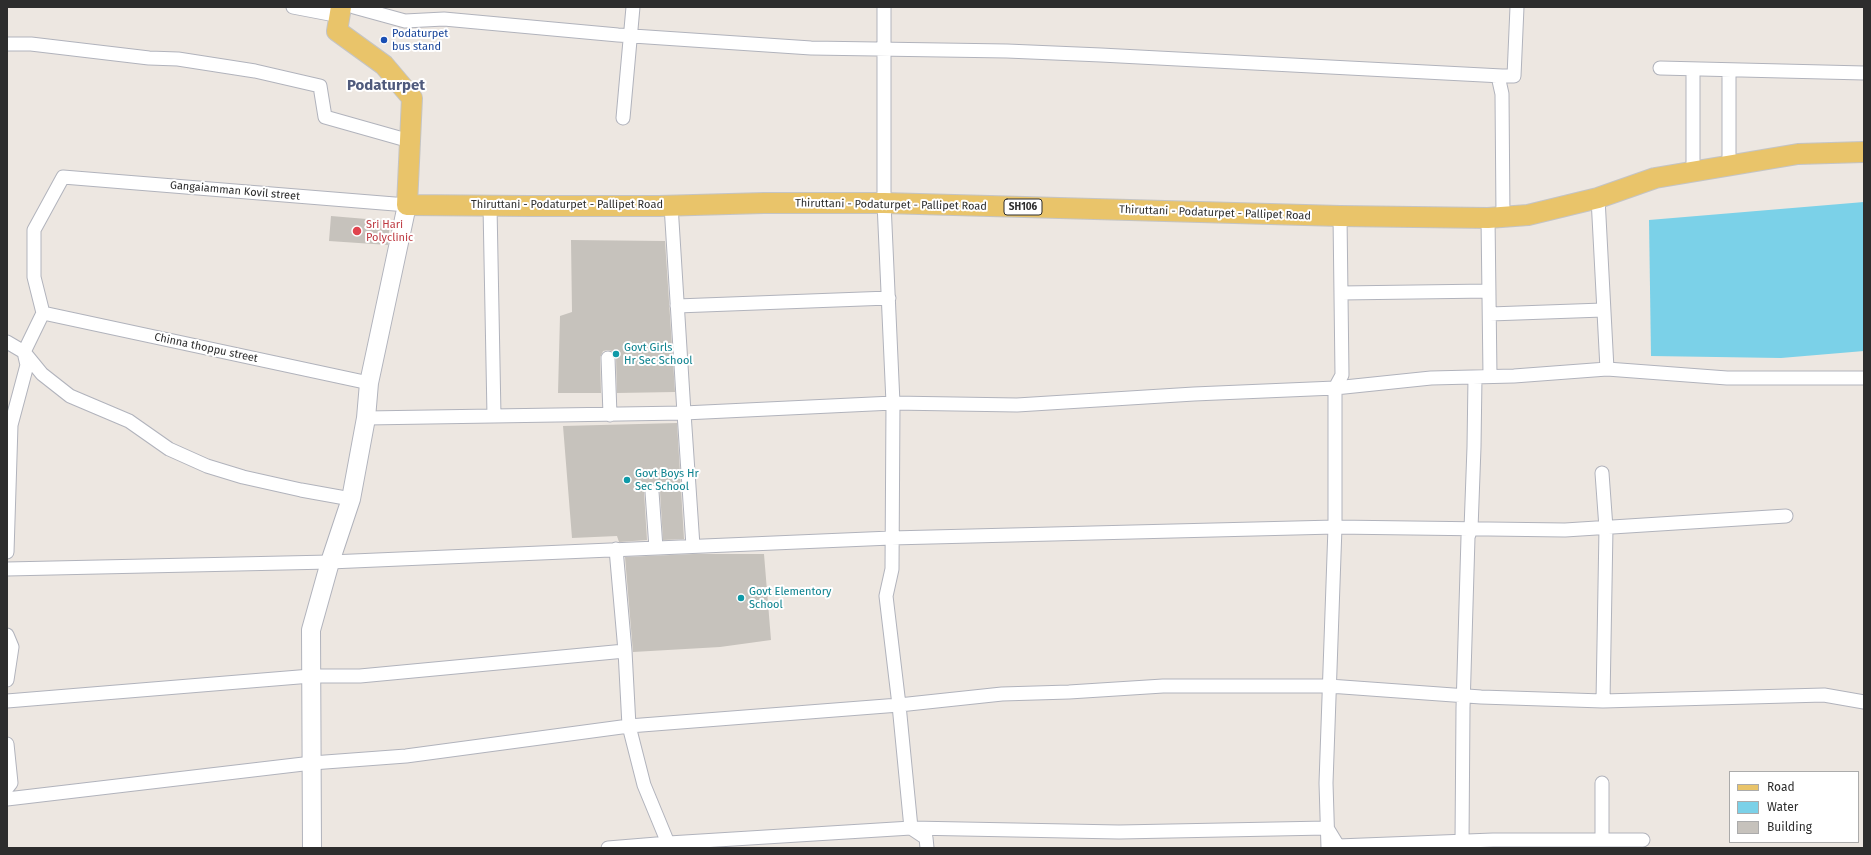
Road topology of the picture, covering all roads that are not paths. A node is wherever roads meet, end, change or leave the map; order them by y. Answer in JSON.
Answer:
{"nodes":[{"id":1,"x":293,"y":7,"type":"edge"},
{"id":2,"x":633,"y":7,"type":"edge"},
{"id":3,"x":884,"y":7,"type":"edge"},
{"id":4,"x":1518,"y":7,"type":"edge"},
{"id":5,"x":345,"y":10,"type":"edge"},
{"id":6,"x":631,"y":36,"type":"junction"},
{"id":7,"x":7,"y":44,"type":"edge"},
{"id":8,"x":883,"y":48,"type":"junction"},
{"id":9,"x":1660,"y":68,"type":"dead end"},
{"id":10,"x":1693,"y":69,"type":"junction"},
{"id":11,"x":1729,"y":70,"type":"junction"},
{"id":12,"x":1864,"y":73,"type":"edge"},
{"id":13,"x":1498,"y":76,"type":"junction"},
{"id":14,"x":623,"y":118,"type":"dead end"},
{"id":15,"x":410,"y":141,"type":"junction"},
{"id":16,"x":1864,"y":152,"type":"edge"},
{"id":17,"x":1729,"y":165,"type":"junction"},
{"id":18,"x":1693,"y":172,"type":"junction"},
{"id":19,"x":1598,"y":198,"type":"junction"},
{"id":20,"x":884,"y":203,"type":"junction"},
{"id":21,"x":407,"y":205,"type":"junction"},
{"id":22,"x":671,"y":205,"type":"junction"},
{"id":23,"x":490,"y":206,"type":"junction"},
{"id":24,"x":1340,"y":216,"type":"junction"},
{"id":25,"x":1496,"y":217,"type":"junction"},
{"id":26,"x":1489,"y":291,"type":"junction"},
{"id":27,"x":1341,"y":293,"type":"junction"},
{"id":28,"x":888,"y":298,"type":"junction"},
{"id":29,"x":677,"y":306,"type":"junction"},
{"id":30,"x":1603,"y":310,"type":"junction"},
{"id":31,"x":43,"y":313,"type":"junction"},
{"id":32,"x":1490,"y":314,"type":"junction"},
{"id":33,"x":7,"y":342,"type":"edge"},
{"id":34,"x":24,"y":352,"type":"junction"},
{"id":35,"x":608,"y":358,"type":"dead end"},
{"id":36,"x":1607,"y":369,"type":"junction"},
{"id":37,"x":1490,"y":376,"type":"junction"},
{"id":38,"x":1475,"y":377,"type":"junction"},
{"id":39,"x":1864,"y":378,"type":"edge"},
{"id":40,"x":369,"y":383,"type":"junction"},
{"id":41,"x":1335,"y":388,"type":"junction"},
{"id":42,"x":893,"y":403,"type":"junction"},
{"id":43,"x":684,"y":413,"type":"junction"},
{"id":44,"x":610,"y":415,"type":"junction"},
{"id":45,"x":494,"y":416,"type":"junction"},
{"id":46,"x":366,"y":418,"type":"junction"},
{"id":47,"x":9,"y":425,"type":"edge"},
{"id":48,"x":1602,"y":473,"type":"dead end"},
{"id":49,"x":652,"y":492,"type":"dead end"},
{"id":50,"x":352,"y":499,"type":"junction"},
{"id":51,"x":1786,"y":516,"type":"dead end"},
{"id":52,"x":1335,"y":527,"type":"junction"},
{"id":53,"x":1606,"y":528,"type":"junction"},
{"id":54,"x":1471,"y":529,"type":"junction"},
{"id":55,"x":891,"y":538,"type":"junction"},
{"id":56,"x":693,"y":546,"type":"junction"},
{"id":57,"x":656,"y":548,"type":"junction"},
{"id":58,"x":616,"y":549,"type":"junction"},
{"id":59,"x":7,"y":552,"type":"edge"},
{"id":60,"x":330,"y":562,"type":"junction"},
{"id":61,"x":7,"y":569,"type":"edge"},
{"id":62,"x":7,"y":635,"type":"edge"},
{"id":63,"x":625,"y":651,"type":"junction"},
{"id":64,"x":310,"y":676,"type":"junction"},
{"id":65,"x":7,"y":680,"type":"edge"},
{"id":66,"x":1329,"y":686,"type":"junction"},
{"id":67,"x":1463,"y":695,"type":"junction"},
{"id":68,"x":7,"y":701,"type":"edge"},
{"id":69,"x":1603,"y":701,"type":"junction"},
{"id":70,"x":1864,"y":702,"type":"edge"},
{"id":71,"x":899,"y":705,"type":"junction"},
{"id":72,"x":629,"y":726,"type":"junction"},
{"id":73,"x":7,"y":744,"type":"edge"},
{"id":74,"x":312,"y":763,"type":"junction"},
{"id":75,"x":1602,"y":783,"type":"dead end"},
{"id":76,"x":7,"y":788,"type":"edge"},
{"id":77,"x":7,"y":799,"type":"edge"},
{"id":78,"x":911,"y":828,"type":"junction"},
{"id":79,"x":1327,"y":828,"type":"junction"},
{"id":80,"x":1602,"y":840,"type":"junction"},
{"id":81,"x":1643,"y":840,"type":"dead end"},
{"id":82,"x":1462,"y":842,"type":"junction"},
{"id":83,"x":670,"y":845,"type":"edge"},
{"id":84,"x":312,"y":848,"type":"edge"},
{"id":85,"x":608,"y":848,"type":"edge"},
{"id":86,"x":927,"y":848,"type":"edge"},
{"id":87,"x":1328,"y":848,"type":"edge"}],
"edges":[{"from":1,"to":5,"type":"street"},
{"from":2,"to":6,"type":"street"},
{"from":3,"to":8,"type":"street"},
{"from":4,"to":13,"type":"street"},
{"from":5,"to":6,"type":"street"},
{"from":5,"to":15,"type":"main road"},
{"from":6,"to":8,"type":"street"},
{"from":6,"to":14,"type":"street"},
{"from":7,"to":15,"type":"street"},
{"from":8,"to":13,"type":"street"},
{"from":8,"to":20,"type":"street"},
{"from":9,"to":10,"type":"street"},
{"from":10,"to":11,"type":"street"},
{"from":10,"to":18,"type":"street"},
{"from":11,"to":12,"type":"street"},
{"from":11,"to":17,"type":"street"},
{"from":13,"to":25,"type":"street"},
{"from":15,"to":21,"type":"main road"},
{"from":16,"to":17,"type":"main road","name":"Thiruttani - Podaturpet - Pallipet Road","number":"SH106"},
{"from":17,"to":18,"type":"main road","name":"Thiruttani - Podaturpet - Pallipet Road","number":"SH106"},
{"from":18,"to":19,"type":"main road","name":"Thiruttani - Podaturpet - Pallipet Road","number":"SH106"},
{"from":19,"to":25,"type":"main road","name":"Thiruttani - Podaturpet - Pallipet Road","number":"SH106"},
{"from":19,"to":30,"type":"street"},
{"from":20,"to":22,"type":"main road","name":"Thiruttani - Podaturpet - Pallipet Road","number":"SH106"},
{"from":20,"to":24,"type":"main road","name":"Thiruttani - Podaturpet - Pallipet Road","number":"SH106"},
{"from":20,"to":28,"type":"street"},
{"from":21,"to":23,"type":"main road","name":"Thiruttani - Podaturpet - Pallipet Road","number":"SH106"},
{"from":21,"to":31,"type":"street","name":"Gangaiamman Kovil street"},
{"from":21,"to":40,"type":"main road"},
{"from":22,"to":23,"type":"main road","name":"Thiruttani - Podaturpet - Pallipet Road","number":"SH106"},
{"from":22,"to":29,"type":"street"},
{"from":23,"to":45,"type":"street"},
{"from":24,"to":25,"type":"main road","name":"Thiruttani - Podaturpet - Pallipet Road","number":"SH106"},
{"from":24,"to":27,"type":"street"},
{"from":25,"to":26,"type":"street"},
{"from":26,"to":27,"type":"street"},
{"from":26,"to":32,"type":"street"},
{"from":27,"to":41,"type":"street"},
{"from":28,"to":29,"type":"street"},
{"from":28,"to":42,"type":"street"},
{"from":29,"to":43,"type":"street"},
{"from":30,"to":32,"type":"street"},
{"from":30,"to":36,"type":"street"},
{"from":31,"to":34,"type":"street"},
{"from":31,"to":40,"type":"street","name":"Chinna thoppu street"},
{"from":32,"to":37,"type":"street"},
{"from":33,"to":34,"type":"street"},
{"from":34,"to":47,"type":"street"},
{"from":34,"to":50,"type":"street"},
{"from":35,"to":44,"type":"street"},
{"from":36,"to":37,"type":"street"},
{"from":36,"to":39,"type":"street"},
{"from":37,"to":38,"type":"street"},
{"from":38,"to":41,"type":"street"},
{"from":38,"to":54,"type":"street"},
{"from":40,"to":46,"type":"main road"},
{"from":41,"to":42,"type":"street"},
{"from":41,"to":52,"type":"street"},
{"from":42,"to":43,"type":"street"},
{"from":42,"to":55,"type":"street"},
{"from":43,"to":44,"type":"street"},
{"from":43,"to":56,"type":"street"},
{"from":44,"to":45,"type":"street"},
{"from":45,"to":46,"type":"street"},
{"from":46,"to":50,"type":"main road"},
{"from":47,"to":59,"type":"street"},
{"from":48,"to":53,"type":"street"},
{"from":49,"to":57,"type":"street"},
{"from":50,"to":60,"type":"main road"},
{"from":51,"to":53,"type":"street"},
{"from":52,"to":54,"type":"street"},
{"from":52,"to":55,"type":"street"},
{"from":52,"to":66,"type":"street"},
{"from":53,"to":54,"type":"street"},
{"from":53,"to":69,"type":"street"},
{"from":54,"to":67,"type":"street"},
{"from":55,"to":56,"type":"street"},
{"from":55,"to":71,"type":"street"},
{"from":56,"to":57,"type":"street"},
{"from":57,"to":58,"type":"street"},
{"from":58,"to":60,"type":"street"},
{"from":58,"to":63,"type":"street"},
{"from":60,"to":61,"type":"street"},
{"from":60,"to":64,"type":"main road"},
{"from":62,"to":65,"type":"street"},
{"from":63,"to":64,"type":"street"},
{"from":63,"to":72,"type":"street"},
{"from":64,"to":68,"type":"street"},
{"from":64,"to":74,"type":"main road"},
{"from":66,"to":67,"type":"street"},
{"from":66,"to":71,"type":"street"},
{"from":66,"to":79,"type":"street"},
{"from":67,"to":69,"type":"street"},
{"from":67,"to":82,"type":"street"},
{"from":69,"to":70,"type":"street"},
{"from":71,"to":72,"type":"street"},
{"from":71,"to":78,"type":"street"},
{"from":72,"to":74,"type":"street"},
{"from":72,"to":83,"type":"street"},
{"from":73,"to":76,"type":"street"},
{"from":74,"to":77,"type":"street"},
{"from":74,"to":84,"type":"main road"},
{"from":75,"to":80,"type":"street"},
{"from":78,"to":79,"type":"street"},
{"from":78,"to":83,"type":"street"},
{"from":78,"to":86,"type":"street"},
{"from":79,"to":82,"type":"street"},
{"from":79,"to":87,"type":"street"},
{"from":80,"to":81,"type":"street"},
{"from":80,"to":82,"type":"street"},
{"from":83,"to":85,"type":"street"}]}
